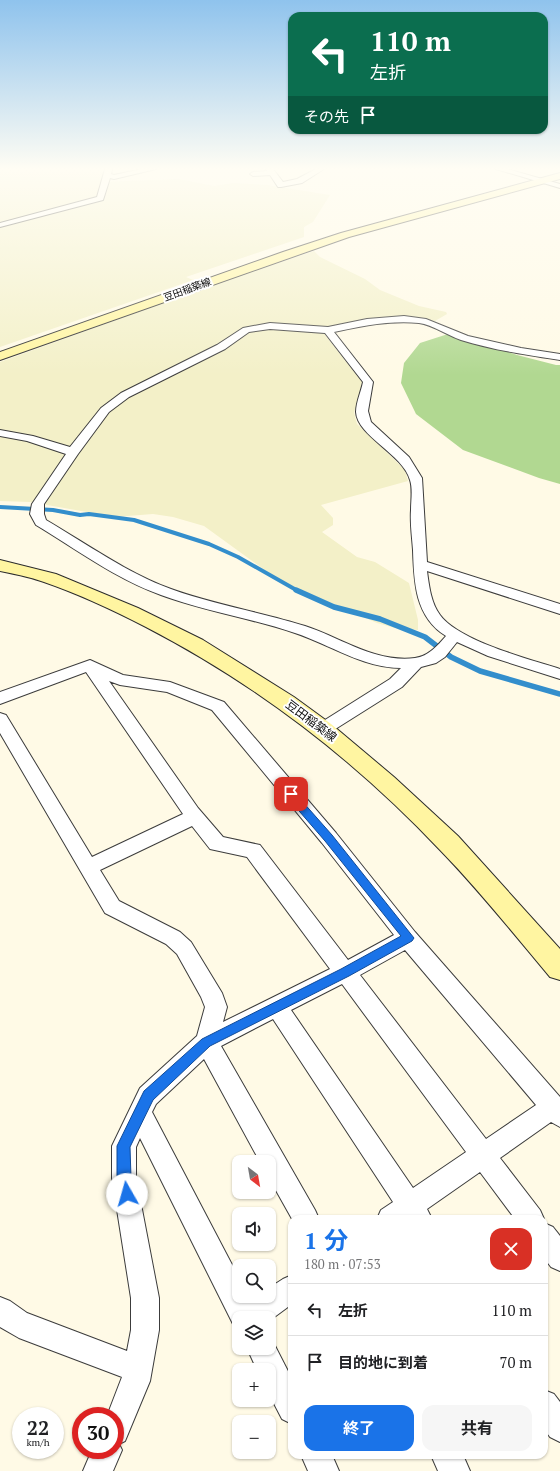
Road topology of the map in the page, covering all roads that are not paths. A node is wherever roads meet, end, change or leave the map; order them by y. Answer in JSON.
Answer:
{"nodes":[{"id":1,"x":337,"y":238,"type":"edge"},
{"id":2,"x":328,"y":330,"type":"junction"},
{"id":3,"x":0,"y":356,"type":"edge"},
{"id":4,"x":560,"y":357,"type":"edge"},
{"id":5,"x":0,"y":433,"type":"edge"},
{"id":6,"x":73,"y":452,"type":"junction"},
{"id":7,"x":0,"y":564,"type":"edge"},
{"id":8,"x":420,"y":564,"type":"junction"},
{"id":9,"x":560,"y":609,"type":"edge"},
{"id":10,"x":455,"y":635,"type":"junction"},
{"id":11,"x":415,"y":663,"type":"junction"},
{"id":12,"x":90,"y":665,"type":"junction"},
{"id":13,"x":560,"y":674,"type":"edge"},
{"id":14,"x":0,"y":698,"type":"edge"},
{"id":15,"x":0,"y":719,"type":"edge"},
{"id":16,"x":323,"y":729,"type":"junction"},
{"id":17,"x":195,"y":817,"type":"junction"},
{"id":18,"x":89,"y":867,"type":"junction"},
{"id":19,"x":408,"y":938,"type":"junction"},
{"id":20,"x":560,"y":968,"type":"edge"},
{"id":21,"x":345,"y":972,"type":"junction"},
{"id":22,"x":277,"y":1007,"type":"junction"},
{"id":23,"x":206,"y":1042,"type":"junction"},
{"id":24,"x":557,"y":1111,"type":"edge"},
{"id":25,"x":140,"y":1113,"type":"junction"},
{"id":26,"x":483,"y":1156,"type":"junction"},
{"id":27,"x":414,"y":1212,"type":"edge"},
{"id":28,"x":304,"y":1215,"type":"edge"},
{"id":29,"x":404,"y":1215,"type":"edge"},
{"id":30,"x":528,"y":1215,"type":"edge"},
{"id":31,"x":548,"y":1242,"type":"edge"},
{"id":32,"x":560,"y":1258,"type":"edge"},
{"id":33,"x":288,"y":1291,"type":"edge"},
{"id":34,"x":0,"y":1311,"type":"edge"},
{"id":35,"x":241,"y":1311,"type":"edge"},
{"id":36,"x":260,"y":1311,"type":"edge"},
{"id":37,"x":265,"y":1355,"type":"edge"},
{"id":38,"x":138,"y":1369,"type":"junction"},
{"id":39,"x":288,"y":1401,"type":"edge"},
{"id":40,"x":124,"y":1410,"type":"edge"},
{"id":41,"x":548,"y":1410,"type":"edge"},
{"id":42,"x":560,"y":1427,"type":"edge"},
{"id":43,"x":103,"y":1459,"type":"edge"},
{"id":44,"x":318,"y":1459,"type":"edge"},
{"id":45,"x":448,"y":1459,"type":"edge"},
{"id":46,"x":98,"y":1471,"type":"edge"},
{"id":47,"x":324,"y":1471,"type":"edge"},
{"id":48,"x":456,"y":1471,"type":"edge"}],
"edges":[{"from":1,"to":3,"type":"main road","name":"豆田稲築線"},
{"from":2,"to":4,"type":"street"},
{"from":2,"to":6,"type":"street"},
{"from":2,"to":8,"type":"street"},
{"from":5,"to":6,"type":"street"},
{"from":6,"to":11,"type":"street"},
{"from":7,"to":16,"type":"main road","name":"豆田稲築線"},
{"from":8,"to":9,"type":"street"},
{"from":8,"to":10,"type":"street"},
{"from":10,"to":11,"type":"street"},
{"from":10,"to":13,"type":"street"},
{"from":11,"to":16,"type":"street"},
{"from":12,"to":14,"type":"street"},
{"from":12,"to":17,"type":"street"},
{"from":12,"to":19,"type":"street"},
{"from":15,"to":18,"type":"street"},
{"from":16,"to":20,"type":"main road","name":"豆田稲築線"},
{"from":17,"to":18,"type":"street"},
{"from":17,"to":21,"type":"street"},
{"from":18,"to":23,"type":"street"},
{"from":19,"to":21,"type":"street"},
{"from":19,"to":24,"type":"street"},
{"from":21,"to":22,"type":"street"},
{"from":21,"to":26,"type":"street"},
{"from":22,"to":23,"type":"street"},
{"from":22,"to":27,"type":"street"},
{"from":23,"to":25,"type":"street"},
{"from":23,"to":28,"type":"street"},
{"from":24,"to":26,"type":"street"},
{"from":25,"to":35,"type":"street"},
{"from":25,"to":38,"type":"street"},
{"from":26,"to":27,"type":"street"},
{"from":26,"to":30,"type":"street"},
{"from":27,"to":29,"type":"street"},
{"from":31,"to":32,"type":"street"},
{"from":33,"to":36,"type":"street"},
{"from":34,"to":38,"type":"street"},
{"from":37,"to":39,"type":"street"},
{"from":38,"to":40,"type":"street"},
{"from":41,"to":42,"type":"street"},
{"from":43,"to":46,"type":"street"},
{"from":44,"to":47,"type":"street"},
{"from":45,"to":48,"type":"street"}]}
